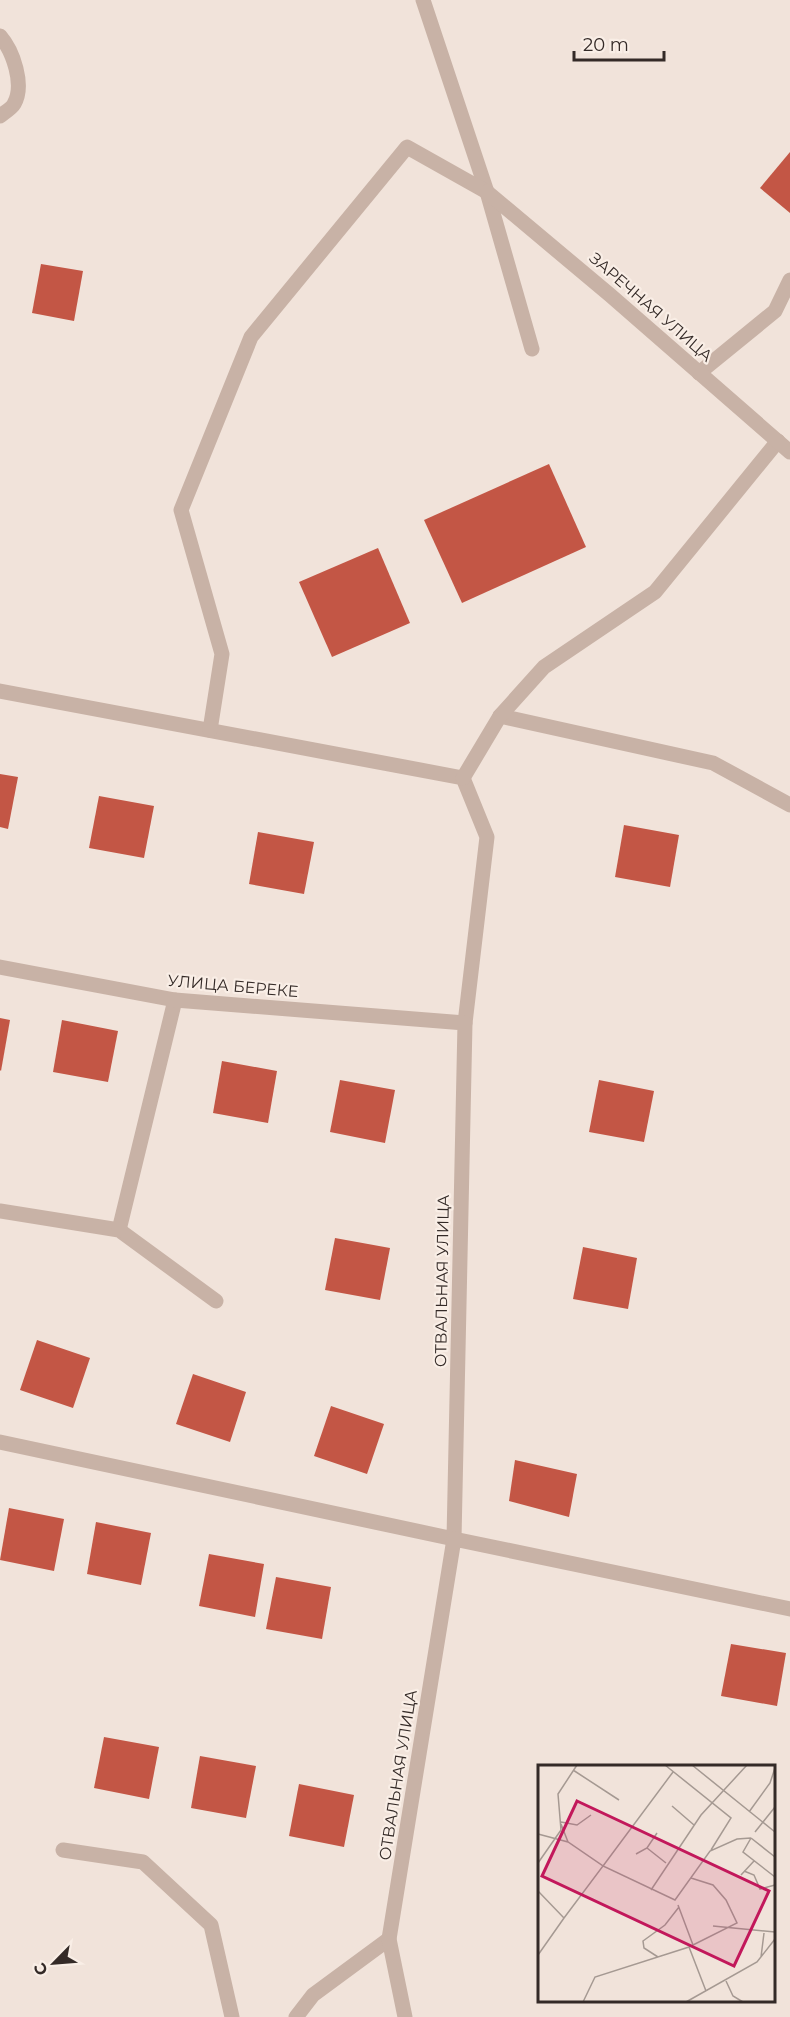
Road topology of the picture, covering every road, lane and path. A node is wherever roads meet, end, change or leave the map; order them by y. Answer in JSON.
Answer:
{"nodes":[{"id":1,"x":423,"y":0,"type":"edge"},
{"id":2,"x":0,"y":36,"type":"edge"},
{"id":3,"x":0,"y":117,"type":"edge"},
{"id":4,"x":487,"y":192,"type":"junction"},
{"id":5,"x":790,"y":280,"type":"edge"},
{"id":6,"x":532,"y":349,"type":"dead end"},
{"id":7,"x":699,"y":373,"type":"junction"},
{"id":8,"x":778,"y":441,"type":"junction"},
{"id":9,"x":790,"y":452,"type":"edge"},
{"id":10,"x":0,"y":691,"type":"edge"},
{"id":11,"x":500,"y":716,"type":"junction"},
{"id":12,"x":210,"y":730,"type":"junction"},
{"id":13,"x":463,"y":778,"type":"junction"},
{"id":14,"x":790,"y":805,"type":"edge"},
{"id":15,"x":0,"y":967,"type":"edge"},
{"id":16,"x":176,"y":1000,"type":"junction"},
{"id":17,"x":465,"y":1023,"type":"junction"},
{"id":18,"x":0,"y":1211,"type":"edge"},
{"id":19,"x":120,"y":1230,"type":"junction"},
{"id":20,"x":216,"y":1301,"type":"dead end"},
{"id":21,"x":0,"y":1442,"type":"edge"},
{"id":22,"x":454,"y":1539,"type":"junction"},
{"id":23,"x":790,"y":1609,"type":"edge"},
{"id":24,"x":63,"y":1850,"type":"dead end"},
{"id":25,"x":389,"y":1939,"type":"junction"},
{"id":26,"x":232,"y":2017,"type":"edge"},
{"id":27,"x":296,"y":2017,"type":"edge"},
{"id":28,"x":405,"y":2017,"type":"edge"}],
"edges":[{"from":1,"to":4,"type":"street"},
{"from":2,"to":3,"type":"street"},
{"from":4,"to":6,"type":"street"},
{"from":4,"to":7,"type":"street","name":"ЗАРЕЧНАЯ УЛИЦА"},
{"from":4,"to":12,"type":"street","name":"ЗАРЕЧНАЯ УЛИЦА"},
{"from":5,"to":7,"type":"street"},
{"from":7,"to":8,"type":"street","name":"ЗАРЕЧНАЯ УЛИЦА"},
{"from":8,"to":9,"type":"street","name":"ЗАРЕЧНАЯ УЛИЦА"},
{"from":8,"to":11,"type":"street"},
{"from":10,"to":12,"type":"street"},
{"from":11,"to":13,"type":"street"},
{"from":11,"to":14,"type":"street"},
{"from":12,"to":13,"type":"street"},
{"from":13,"to":17,"type":"street","name":"ОТВАЛЬНАЯ УЛИЦА"},
{"from":15,"to":16,"type":"street","name":"УЛИЦА БЕРЕКЕ"},
{"from":16,"to":17,"type":"street","name":"УЛИЦА БЕРЕКЕ"},
{"from":16,"to":19,"type":"street"},
{"from":17,"to":22,"type":"street","name":"ОТВАЛЬНАЯ УЛИЦА"},
{"from":18,"to":19,"type":"street"},
{"from":19,"to":20,"type":"street"},
{"from":21,"to":22,"type":"street"},
{"from":22,"to":23,"type":"street"},
{"from":22,"to":25,"type":"street","name":"ОТВАЛЬНАЯ УЛИЦА"},
{"from":24,"to":26,"type":"street"},
{"from":25,"to":27,"type":"street"},
{"from":25,"to":28,"type":"street","name":"ОТВАЛЬНАЯ УЛИЦА"}]}
